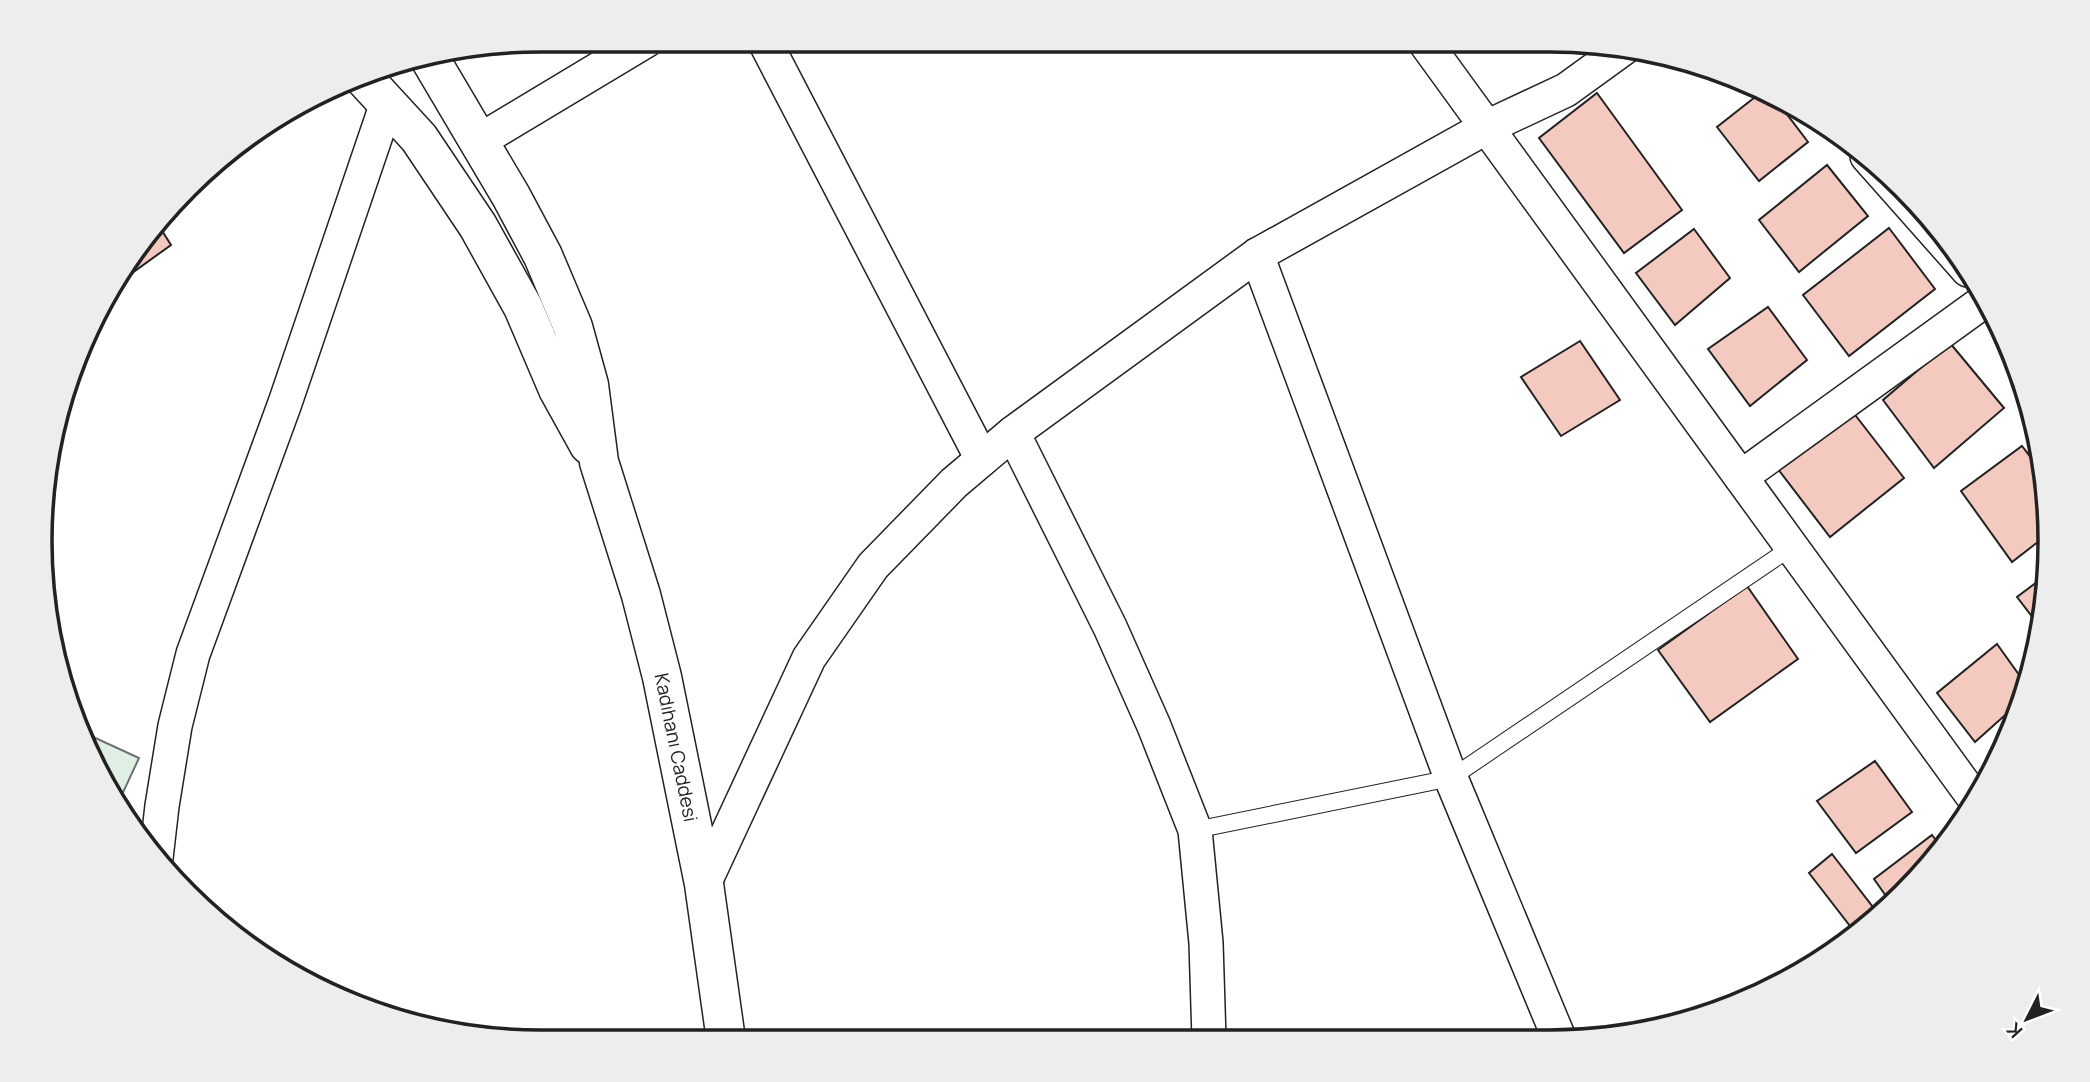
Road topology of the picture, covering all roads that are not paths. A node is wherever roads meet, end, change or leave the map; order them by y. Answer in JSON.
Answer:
{"nodes":[{"id":1,"x":627,"y":52,"type":"edge"},
{"id":2,"x":772,"y":52,"type":"edge"},
{"id":3,"x":1432,"y":52,"type":"edge"},
{"id":4,"x":1612,"y":57,"type":"edge"},
{"id":5,"x":434,"y":65,"type":"edge"},
{"id":6,"x":375,"y":89,"type":"edge"},
{"id":7,"x":1486,"y":127,"type":"junction"},
{"id":8,"x":480,"y":141,"type":"junction"},
{"id":9,"x":1257,"y":255,"type":"junction"},
{"id":10,"x":1977,"y":306,"type":"edge"},
{"id":11,"x":1013,"y":433,"type":"junction"},
{"id":12,"x":982,"y":459,"type":"junction"},
{"id":13,"x":599,"y":462,"type":"junction"},
{"id":14,"x":1741,"y":477,"type":"junction"},
{"id":15,"x":1792,"y":547,"type":"junction"},
{"id":16,"x":1451,"y":778,"type":"junction"},
{"id":17,"x":1968,"y":791,"type":"edge"},
{"id":18,"x":1195,"y":830,"type":"junction"},
{"id":19,"x":158,"y":844,"type":"edge"},
{"id":20,"x":704,"y":884,"type":"junction"},
{"id":21,"x":725,"y":1030,"type":"edge"},
{"id":22,"x":1209,"y":1030,"type":"edge"},
{"id":23,"x":1556,"y":1030,"type":"edge"}],
"edges":[{"from":1,"to":8,"type":"street"},
{"from":2,"to":12,"type":"street"},
{"from":3,"to":7,"type":"street"},
{"from":4,"to":7,"type":"street"},
{"from":5,"to":8,"type":"main road"},
{"from":6,"to":13,"type":"main road"},
{"from":6,"to":19,"type":"street"},
{"from":7,"to":9,"type":"street"},
{"from":7,"to":14,"type":"street"},
{"from":8,"to":13,"type":"main road"},
{"from":9,"to":11,"type":"street"},
{"from":9,"to":16,"type":"street"},
{"from":10,"to":14,"type":"street"},
{"from":11,"to":12,"type":"street"},
{"from":11,"to":18,"type":"street"},
{"from":12,"to":20,"type":"street"},
{"from":13,"to":20,"type":"main road","name":"Kadıhanı Caddesi"},
{"from":14,"to":15,"type":"street"},
{"from":15,"to":16,"type":"lane"},
{"from":15,"to":17,"type":"street"},
{"from":16,"to":18,"type":"lane"},
{"from":16,"to":23,"type":"street"},
{"from":18,"to":22,"type":"street"},
{"from":20,"to":21,"type":"main road","name":"Kadıhanı Caddesi"}]}
